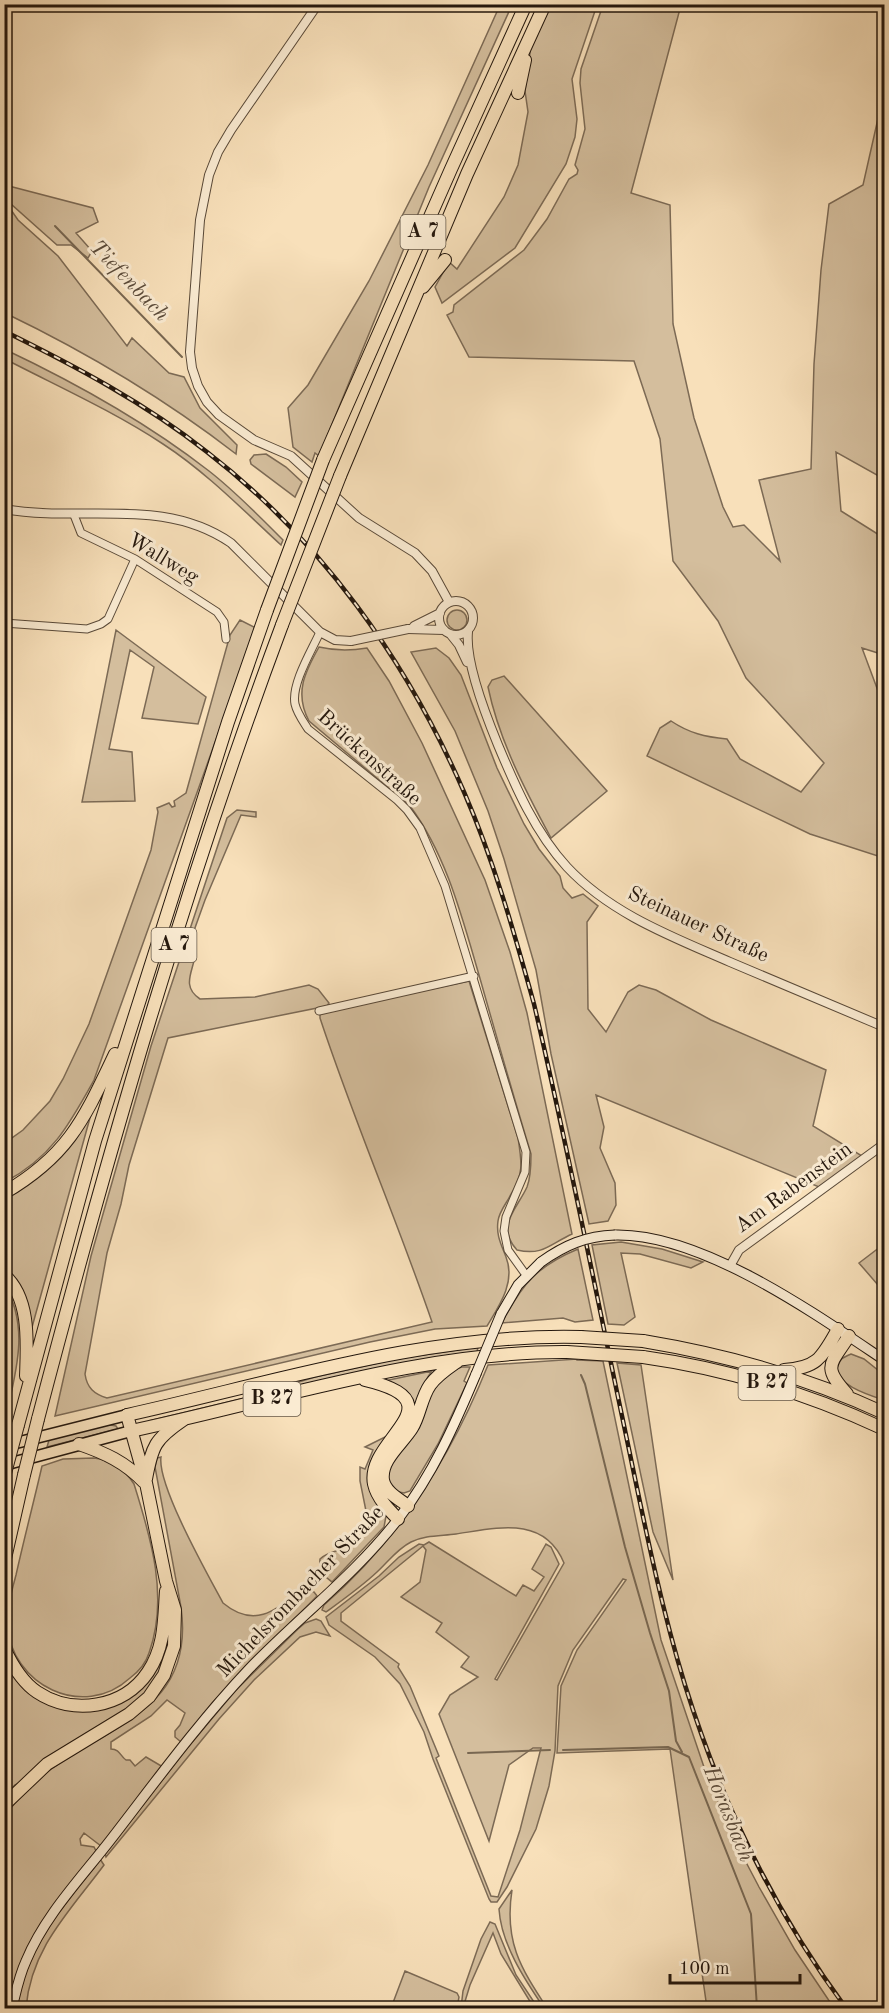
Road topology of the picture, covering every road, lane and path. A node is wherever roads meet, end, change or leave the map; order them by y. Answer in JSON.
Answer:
{"nodes":[{"id":1,"x":318,"y":4,"type":"edge"},
{"id":2,"x":526,"y":4,"type":"edge"},
{"id":3,"x":545,"y":4,"type":"edge"},
{"id":4,"x":528,"y":41,"type":"junction"},
{"id":5,"x":518,"y":93,"type":"dead end"},
{"id":6,"x":445,"y":260,"type":"dead end"},
{"id":7,"x":413,"y":299,"type":"junction"},
{"id":8,"x":4,"y":509,"type":"edge"},
{"id":9,"x":74,"y":515,"type":"junction"},
{"id":10,"x":135,"y":559,"type":"junction"},
{"id":11,"x":449,"y":602,"type":"junction"},
{"id":12,"x":440,"y":614,"type":"junction"},
{"id":13,"x":4,"y":623,"type":"edge"},
{"id":14,"x":408,"y":629,"type":"junction"},
{"id":15,"x":320,"y":632,"type":"junction"},
{"id":16,"x":468,"y":632,"type":"junction"},
{"id":17,"x":447,"y":633,"type":"junction"},
{"id":18,"x":226,"y":639,"type":"dead end"},
{"id":19,"x":475,"y":679,"type":"junction"},
{"id":20,"x":474,"y":976,"type":"junction"},
{"id":21,"x":319,"y":1011,"type":"dead end"},
{"id":22,"x":133,"y":1018,"type":"junction"},
{"id":23,"x":885,"y":1027,"type":"edge"},
{"id":24,"x":885,"y":1144,"type":"edge"},
{"id":25,"x":4,"y":1193,"type":"edge"},
{"id":26,"x":730,"y":1266,"type":"junction"},
{"id":27,"x":4,"y":1275,"type":"edge"},
{"id":28,"x":526,"y":1275,"type":"junction"},
{"id":29,"x":843,"y":1333,"type":"junction"},
{"id":30,"x":459,"y":1360,"type":"junction"},
{"id":31,"x":885,"y":1360,"type":"edge"},
{"id":32,"x":777,"y":1371,"type":"junction"},
{"id":33,"x":361,"y":1379,"type":"junction"},
{"id":34,"x":850,"y":1398,"type":"junction"},
{"id":35,"x":24,"y":1402,"type":"junction"},
{"id":36,"x":885,"y":1413,"type":"edge"},
{"id":37,"x":127,"y":1415,"type":"junction"},
{"id":38,"x":183,"y":1420,"type":"junction"},
{"id":39,"x":885,"y":1429,"type":"edge"},
{"id":40,"x":131,"y":1431,"type":"junction"},
{"id":41,"x":79,"y":1444,"type":"junction"},
{"id":42,"x":4,"y":1446,"type":"edge"},
{"id":43,"x":4,"y":1465,"type":"edge"},
{"id":44,"x":4,"y":1477,"type":"edge"},
{"id":45,"x":146,"y":1483,"type":"junction"},
{"id":46,"x":408,"y":1506,"type":"junction"},
{"id":47,"x":398,"y":1519,"type":"junction"},
{"id":48,"x":4,"y":1563,"type":"edge"},
{"id":49,"x":166,"y":1581,"type":"junction"},
{"id":50,"x":4,"y":1648,"type":"edge"},
{"id":51,"x":4,"y":1805,"type":"edge"},
{"id":52,"x":12,"y":2008,"type":"edge"}],
"edges":[{"from":1,"to":11,"type":"street"},
{"from":2,"to":22,"type":"highway","number":"A 7","bridge":true},
{"from":3,"to":4,"type":"highway","number":"A 7"},
{"from":4,"to":5,"type":"highway"},
{"from":4,"to":7,"type":"highway","number":"A 7"},
{"from":6,"to":7,"type":"highway"},
{"from":7,"to":48,"type":"highway","number":"A 7","bridge":true},
{"from":8,"to":9,"type":"street"},
{"from":9,"to":10,"type":"street","name":"Wallweg"},
{"from":9,"to":15,"type":"street"},
{"from":10,"to":13,"type":"street"},
{"from":10,"to":18,"type":"street","name":"Wallweg"},
{"from":11,"to":12,"type":"street"},
{"from":11,"to":16,"type":"street"},
{"from":12,"to":14,"type":"street"},
{"from":12,"to":17,"type":"street"},
{"from":14,"to":15,"type":"street","bridge":true},
{"from":14,"to":17,"type":"street"},
{"from":15,"to":20,"type":"street","name":"Brückenstraße"},
{"from":16,"to":17,"type":"street"},
{"from":16,"to":19,"type":"street","name":"Steinauer Straße"},
{"from":17,"to":19,"type":"street","name":"Steinauer Straße"},
{"from":19,"to":23,"type":"street","name":"Steinauer Straße"},
{"from":20,"to":21,"type":"street"},
{"from":20,"to":28,"type":"street","name":"Brückenstraße"},
{"from":22,"to":25,"type":"highway"},
{"from":22,"to":35,"type":"highway","number":"A 7"},
{"from":24,"to":26,"type":"street","name":"Am Rabenstein"},
{"from":26,"to":28,"type":"main road","name":"Michelsrombacher Straße","bridge":true},
{"from":26,"to":29,"type":"main road","name":"Michelsrombacher Straße"},
{"from":27,"to":35,"type":"highway"},
{"from":28,"to":46,"type":"main road","name":"Michelsrombacher Straße","bridge":true},
{"from":29,"to":31,"type":"main road","name":"Michelsrombacher Straße"},
{"from":29,"to":32,"type":"highway"},
{"from":29,"to":34,"type":"highway"},
{"from":30,"to":33,"type":"highway","number":"B 27"},
{"from":30,"to":39,"type":"highway","number":"B 27","bridge":true},
{"from":30,"to":46,"type":"highway"},
{"from":32,"to":34,"type":"highway","number":"B 27"},
{"from":32,"to":37,"type":"highway","number":"B 27","bridge":true},
{"from":33,"to":38,"type":"highway","number":"B 27"},
{"from":33,"to":47,"type":"highway"},
{"from":34,"to":36,"type":"highway","number":"B 27"},
{"from":35,"to":44,"type":"highway","number":"A 7","bridge":true},
{"from":37,"to":40,"type":"highway"},
{"from":37,"to":42,"type":"main road","number":"B 27"},
{"from":38,"to":40,"type":"highway","number":"B 27"},
{"from":38,"to":45,"type":"highway"},
{"from":40,"to":41,"type":"main road","number":"B 27"},
{"from":40,"to":45,"type":"highway"},
{"from":41,"to":43,"type":"main road","number":"B 27"},
{"from":41,"to":45,"type":"highway"},
{"from":45,"to":49,"type":"highway"},
{"from":46,"to":47,"type":"main road","name":"Michelsrombacher Straße"},
{"from":47,"to":52,"type":"main road","name":"Michelsrombacher Straße"},
{"from":49,"to":50,"type":"highway"},
{"from":49,"to":51,"type":"highway"}]}
